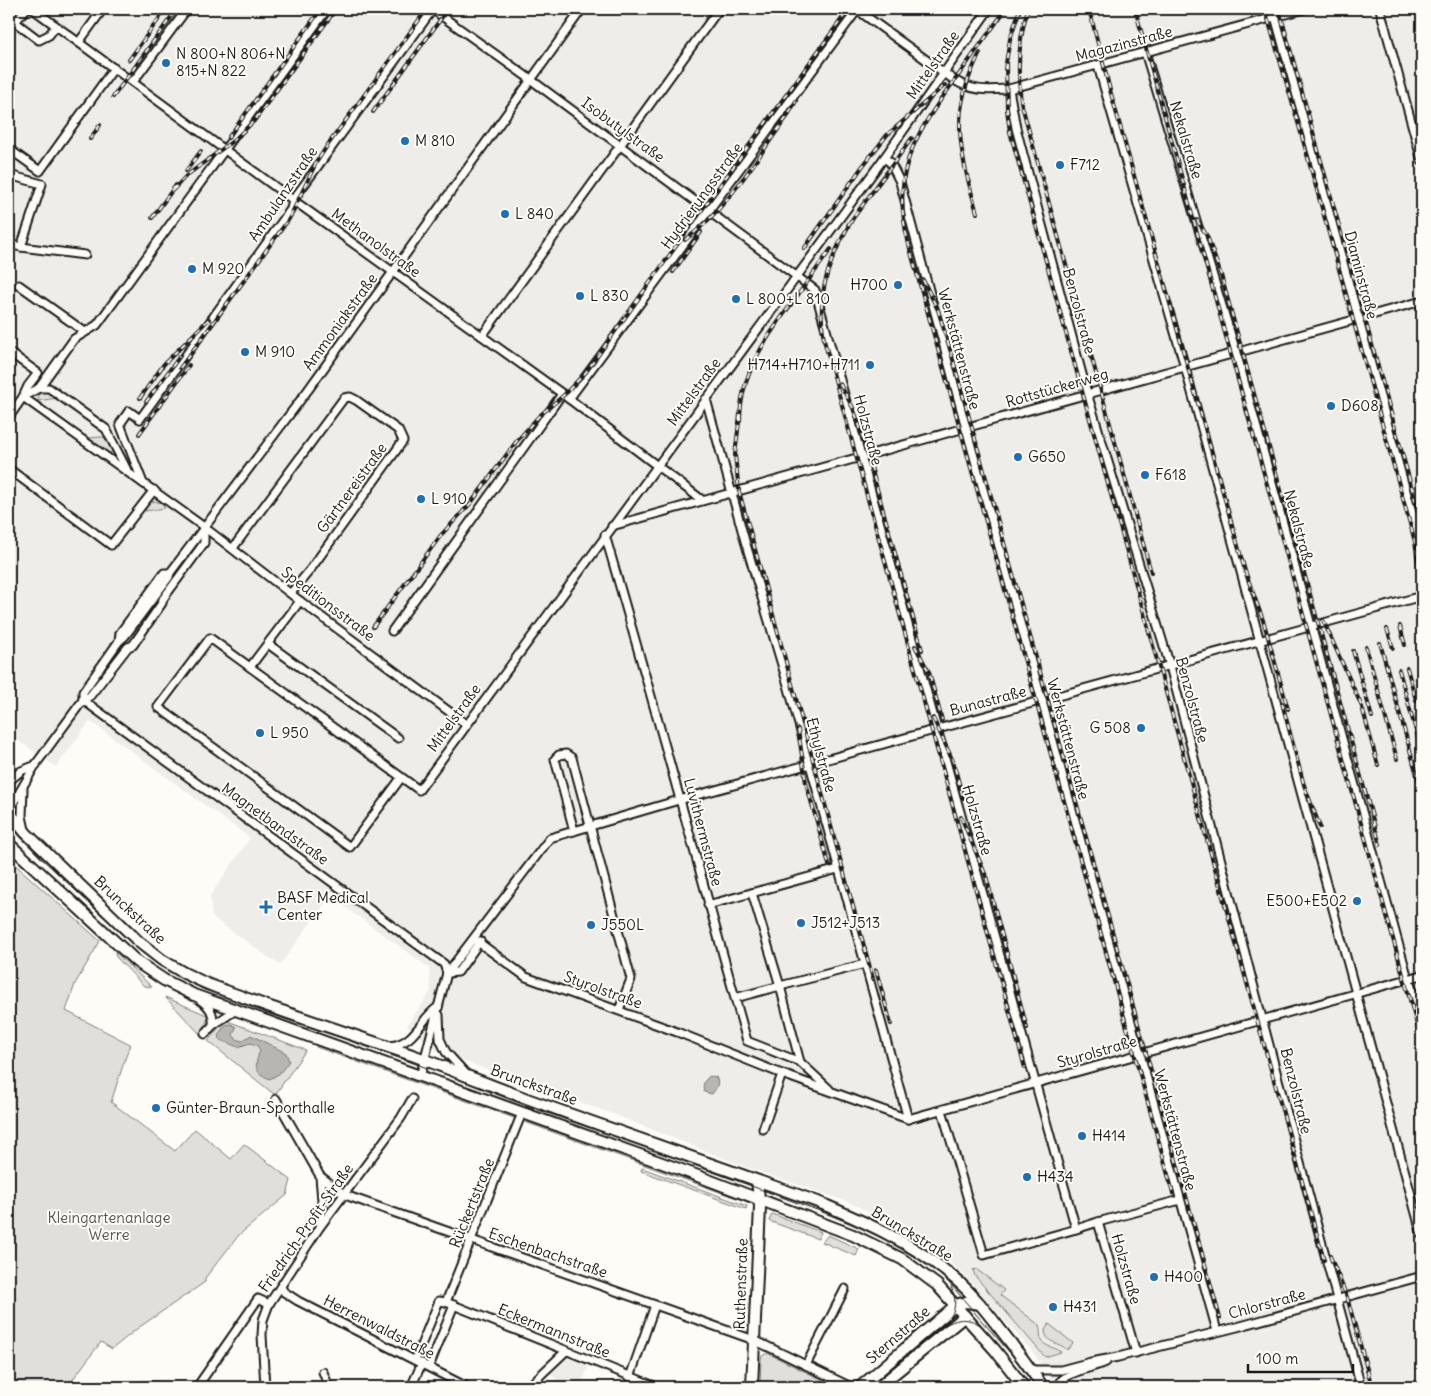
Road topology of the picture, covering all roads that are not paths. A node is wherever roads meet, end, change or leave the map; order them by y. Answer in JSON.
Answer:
{"nodes":[{"id":1,"x":26,"y":9,"type":"edge"},
{"id":2,"x":33,"y":9,"type":"edge"},
{"id":3,"x":103,"y":9,"type":"edge"},
{"id":4,"x":187,"y":9,"type":"edge"},
{"id":5,"x":327,"y":9,"type":"edge"},
{"id":6,"x":433,"y":9,"type":"edge"},
{"id":7,"x":582,"y":9,"type":"edge"},
{"id":8,"x":719,"y":9,"type":"edge"},
{"id":9,"x":857,"y":9,"type":"edge"},
{"id":10,"x":990,"y":9,"type":"edge"},
{"id":11,"x":1273,"y":9,"type":"edge"},
{"id":12,"x":1304,"y":9,"type":"edge"},
{"id":13,"x":1380,"y":9,"type":"edge"},
{"id":14,"x":44,"y":12,"type":"edge"},
{"id":15,"x":1276,"y":17,"type":"junction"},
{"id":16,"x":56,"y":26,"type":"junction"},
{"id":17,"x":79,"y":42,"type":"junction"},
{"id":18,"x":1145,"y":52,"type":"junction"},
{"id":19,"x":1098,"y":66,"type":"junction"},
{"id":20,"x":114,"y":68,"type":"junction"},
{"id":21,"x":943,"y":72,"type":"junction"},
{"id":22,"x":530,"y":79,"type":"junction"},
{"id":23,"x":133,"y":82,"type":"junction"},
{"id":24,"x":1009,"y":90,"type":"junction"},
{"id":25,"x":619,"y":145,"type":"junction"},
{"id":26,"x":9,"y":149,"type":"edge"},
{"id":27,"x":225,"y":149,"type":"junction"},
{"id":28,"x":884,"y":158,"type":"junction"},
{"id":29,"x":1422,"y":161,"type":"edge"},
{"id":30,"x":9,"y":175,"type":"edge"},
{"id":31,"x":293,"y":200,"type":"junction"},
{"id":32,"x":709,"y":210,"type":"junction"},
{"id":33,"x":9,"y":244,"type":"edge"},
{"id":34,"x":21,"y":247,"type":"junction"},
{"id":35,"x":84,"y":255,"type":"dead end"},
{"id":36,"x":392,"y":272,"type":"junction"},
{"id":37,"x":796,"y":276,"type":"junction"},
{"id":38,"x":20,"y":285,"type":"dead end"},
{"id":39,"x":1422,"y":301,"type":"edge"},
{"id":40,"x":1359,"y":319,"type":"junction"},
{"id":41,"x":85,"y":332,"type":"junction"},
{"id":42,"x":482,"y":336,"type":"junction"},
{"id":43,"x":9,"y":352,"type":"edge"},
{"id":44,"x":1236,"y":352,"type":"junction"},
{"id":45,"x":1185,"y":367,"type":"junction"},
{"id":46,"x":39,"y":388,"type":"junction"},
{"id":47,"x":1087,"y":393,"type":"junction"},
{"id":48,"x":562,"y":394,"type":"junction"},
{"id":49,"x":23,"y":397,"type":"junction"},
{"id":50,"x":569,"y":399,"type":"junction"},
{"id":51,"x":706,"y":399,"type":"junction"},
{"id":52,"x":9,"y":417,"type":"edge"},
{"id":53,"x":966,"y":428,"type":"junction"},
{"id":54,"x":861,"y":457,"type":"junction"},
{"id":55,"x":658,"y":466,"type":"junction"},
{"id":56,"x":9,"y":469,"type":"edge"},
{"id":57,"x":128,"y":472,"type":"junction"},
{"id":58,"x":143,"y":483,"type":"junction"},
{"id":59,"x":154,"y":490,"type":"junction"},
{"id":60,"x":733,"y":493,"type":"junction"},
{"id":61,"x":702,"y":500,"type":"junction"},
{"id":62,"x":204,"y":526,"type":"junction"},
{"id":63,"x":612,"y":526,"type":"junction"},
{"id":64,"x":606,"y":535,"type":"junction"},
{"id":65,"x":232,"y":548,"type":"junction"},
{"id":66,"x":1422,"y":549,"type":"edge"},
{"id":67,"x":169,"y":575,"type":"junction"},
{"id":68,"x":180,"y":575,"type":"junction"},
{"id":69,"x":291,"y":593,"type":"junction"},
{"id":70,"x":1422,"y":596,"type":"edge"},
{"id":71,"x":300,"y":601,"type":"junction"},
{"id":72,"x":1312,"y":627,"type":"junction"},
{"id":73,"x":392,"y":631,"type":"dead end"},
{"id":74,"x":120,"y":641,"type":"junction"},
{"id":75,"x":1259,"y":642,"type":"junction"},
{"id":76,"x":268,"y":644,"type":"junction"},
{"id":77,"x":128,"y":647,"type":"junction"},
{"id":78,"x":1170,"y":666,"type":"junction"},
{"id":79,"x":250,"y":667,"type":"junction"},
{"id":80,"x":83,"y":700,"type":"junction"},
{"id":81,"x":1043,"y":701,"type":"junction"},
{"id":82,"x":466,"y":724,"type":"junction"},
{"id":83,"x":937,"y":729,"type":"junction"},
{"id":84,"x":398,"y":738,"type":"dead end"},
{"id":85,"x":36,"y":764,"type":"junction"},
{"id":86,"x":810,"y":764,"type":"junction"},
{"id":87,"x":401,"y":778,"type":"junction"},
{"id":88,"x":9,"y":781,"type":"edge"},
{"id":89,"x":23,"y":787,"type":"junction"},
{"id":90,"x":679,"y":800,"type":"junction"},
{"id":91,"x":9,"y":811,"type":"edge"},
{"id":92,"x":590,"y":826,"type":"junction"},
{"id":93,"x":574,"y":831,"type":"junction"},
{"id":94,"x":26,"y":833,"type":"junction"},
{"id":95,"x":9,"y":844,"type":"edge"},
{"id":96,"x":838,"y":869,"type":"junction"},
{"id":97,"x":752,"y":894,"type":"junction"},
{"id":98,"x":708,"y":906,"type":"junction"},
{"id":99,"x":477,"y":941,"type":"junction"},
{"id":100,"x":865,"y":964,"type":"junction"},
{"id":101,"x":447,"y":973,"type":"junction"},
{"id":102,"x":1422,"y":975,"type":"edge"},
{"id":103,"x":1408,"y":979,"type":"junction"},
{"id":104,"x":780,"y":986,"type":"junction"},
{"id":105,"x":1356,"y":993,"type":"junction"},
{"id":106,"x":194,"y":995,"type":"junction"},
{"id":107,"x":735,"y":998,"type":"junction"},
{"id":108,"x":438,"y":1007,"type":"junction"},
{"id":109,"x":236,"y":1010,"type":"junction"},
{"id":110,"x":619,"y":1010,"type":"junction"},
{"id":111,"x":1422,"y":1014,"type":"edge"},
{"id":112,"x":1263,"y":1020,"type":"junction"},
{"id":113,"x":213,"y":1025,"type":"junction"},
{"id":114,"x":205,"y":1034,"type":"dead end"},
{"id":115,"x":388,"y":1046,"type":"junction"},
{"id":116,"x":1141,"y":1053,"type":"junction"},
{"id":117,"x":425,"y":1060,"type":"junction"},
{"id":118,"x":800,"y":1062,"type":"junction"},
{"id":119,"x":782,"y":1074,"type":"junction"},
{"id":120,"x":420,"y":1077,"type":"junction"},
{"id":121,"x":469,"y":1077,"type":"junction"},
{"id":122,"x":1036,"y":1084,"type":"junction"},
{"id":123,"x":831,"y":1091,"type":"junction"},
{"id":124,"x":276,"y":1099,"type":"dead end"},
{"id":125,"x":412,"y":1099,"type":"dead end"},
{"id":126,"x":942,"y":1110,"type":"junction"},
{"id":127,"x":522,"y":1113,"type":"junction"},
{"id":128,"x":908,"y":1119,"type":"junction"},
{"id":129,"x":763,"y":1129,"type":"dead end"},
{"id":130,"x":320,"y":1176,"type":"junction"},
{"id":131,"x":757,"y":1182,"type":"junction"},
{"id":132,"x":345,"y":1194,"type":"junction"},
{"id":133,"x":760,"y":1199,"type":"junction"},
{"id":134,"x":1180,"y":1200,"type":"junction"},
{"id":135,"x":1098,"y":1222,"type":"junction"},
{"id":136,"x":320,"y":1228,"type":"junction"},
{"id":137,"x":1076,"y":1229,"type":"junction"},
{"id":138,"x":1422,"y":1236,"type":"edge"},
{"id":139,"x":471,"y":1240,"type":"junction"},
{"id":140,"x":1422,"y":1276,"type":"edge"},
{"id":141,"x":281,"y":1287,"type":"junction"},
{"id":142,"x":846,"y":1289,"type":"dead end"},
{"id":143,"x":1338,"y":1300,"type":"junction"},
{"id":144,"x":447,"y":1303,"type":"junction"},
{"id":145,"x":269,"y":1304,"type":"junction"},
{"id":146,"x":980,"y":1304,"type":"junction"},
{"id":147,"x":656,"y":1305,"type":"junction"},
{"id":148,"x":956,"y":1305,"type":"junction"},
{"id":149,"x":965,"y":1316,"type":"junction"},
{"id":150,"x":1217,"y":1331,"type":"junction"},
{"id":151,"x":754,"y":1340,"type":"junction"},
{"id":152,"x":566,"y":1351,"type":"junction"},
{"id":153,"x":1136,"y":1353,"type":"junction"},
{"id":154,"x":422,"y":1363,"type":"junction"},
{"id":155,"x":1095,"y":1364,"type":"junction"},
{"id":156,"x":806,"y":1365,"type":"junction"},
{"id":157,"x":1031,"y":1370,"type":"junction"},
{"id":158,"x":323,"y":1372,"type":"dead end"},
{"id":159,"x":630,"y":1376,"type":"junction"},
{"id":160,"x":133,"y":1387,"type":"edge"},
{"id":161,"x":159,"y":1387,"type":"edge"},
{"id":162,"x":197,"y":1387,"type":"edge"},
{"id":163,"x":265,"y":1387,"type":"edge"},
{"id":164,"x":329,"y":1387,"type":"edge"},
{"id":165,"x":410,"y":1387,"type":"edge"},
{"id":166,"x":467,"y":1387,"type":"edge"},
{"id":167,"x":528,"y":1387,"type":"edge"},
{"id":168,"x":657,"y":1387,"type":"edge"},
{"id":169,"x":752,"y":1387,"type":"edge"},
{"id":170,"x":851,"y":1387,"type":"edge"},
{"id":171,"x":860,"y":1387,"type":"edge"},
{"id":172,"x":878,"y":1387,"type":"edge"},
{"id":173,"x":1024,"y":1387,"type":"edge"},
{"id":174,"x":1043,"y":1387,"type":"edge"},
{"id":175,"x":1056,"y":1387,"type":"edge"},
{"id":176,"x":1361,"y":1387,"type":"edge"}],
"edges":[{"from":1,"to":16,"type":"street"},
{"from":2,"to":14,"type":"street","name":"Methanolstraße"},
{"from":3,"to":17,"type":"street"},
{"from":4,"to":23,"type":"street"},
{"from":5,"to":27,"type":"street"},
{"from":6,"to":22,"type":"street","name":"Isobutylstraße"},
{"from":6,"to":31,"type":"street","name":"Ambulanzstraße"},
{"from":7,"to":22,"type":"street","name":"Ammoniakstraße"},
{"from":8,"to":25,"type":"street"},
{"from":9,"to":21,"type":"street"},
{"from":9,"to":32,"type":"street","name":"Hydrierungsstraße"},
{"from":10,"to":21,"type":"street","name":"Mittelstraße"},
{"from":11,"to":15,"type":"street","name":"Diaminstraße"},
{"from":12,"to":15,"type":"street","name":"Magazinstraße"},
{"from":13,"to":29,"type":"street"},
{"from":14,"to":16,"type":"street","name":"Methanolstraße"},
{"from":15,"to":18,"type":"street","name":"Magazinstraße"},
{"from":15,"to":40,"type":"street","name":"Diaminstraße"},
{"from":16,"to":17,"type":"street","name":"Methanolstraße"},
{"from":17,"to":20,"type":"street","name":"Methanolstraße"},
{"from":18,"to":19,"type":"street","name":"Magazinstraße"},
{"from":18,"to":44,"type":"street","name":"Nekalstraße"},
{"from":19,"to":24,"type":"street","name":"Magazinstraße"},
{"from":19,"to":45,"type":"street"},
{"from":20,"to":23,"type":"street","name":"Methanolstraße"},
{"from":20,"to":26,"type":"street"},
{"from":21,"to":24,"type":"street"},
{"from":21,"to":28,"type":"street","name":"Mittelstraße"},
{"from":22,"to":25,"type":"street","name":"Isobutylstraße"},
{"from":22,"to":36,"type":"street","name":"Ammoniakstraße"},
{"from":23,"to":27,"type":"street","name":"Methanolstraße"},
{"from":24,"to":47,"type":"street","name":"Benzolstraße"},
{"from":25,"to":32,"type":"street","name":"Isobutylstraße"},
{"from":25,"to":42,"type":"street"},
{"from":27,"to":31,"type":"street","name":"Methanolstraße"},
{"from":27,"to":41,"type":"street"},
{"from":28,"to":37,"type":"street","name":"Mittelstraße"},
{"from":28,"to":53,"type":"street","name":"Werkstättenstraße"},
{"from":30,"to":34,"type":"street"},
{"from":31,"to":36,"type":"street","name":"Methanolstraße"},
{"from":31,"to":58,"type":"street","name":"Ambulanzstraße"},
{"from":32,"to":37,"type":"street","name":"Isobutylstraße"},
{"from":32,"to":50,"type":"street","name":"Hydrierungsstraße"},
{"from":33,"to":34,"type":"street"},
{"from":34,"to":35,"type":"street"},
{"from":36,"to":42,"type":"street","name":"Methanolstraße"},
{"from":36,"to":62,"type":"street","name":"Ammoniakstraße"},
{"from":37,"to":51,"type":"street","name":"Mittelstraße"},
{"from":37,"to":54,"type":"street","name":"Holzstraße"},
{"from":38,"to":41,"type":"street"},
{"from":39,"to":40,"type":"street","name":"Rottstückerweg"},
{"from":40,"to":44,"type":"street","name":"Rottstückerweg"},
{"from":40,"to":66,"type":"street","name":"Diaminstraße"},
{"from":41,"to":46,"type":"street"},
{"from":42,"to":48,"type":"street","name":"Methanolstraße"},
{"from":43,"to":49,"type":"street"},
{"from":44,"to":45,"type":"street","name":"Rottstückerweg"},
{"from":44,"to":72,"type":"street","name":"Nekalstraße"},
{"from":45,"to":47,"type":"street","name":"Rottstückerweg"},
{"from":45,"to":75,"type":"street"},
{"from":46,"to":49,"type":"street"},
{"from":46,"to":57,"type":"street"},
{"from":47,"to":53,"type":"street","name":"Rottstückerweg"},
{"from":47,"to":78,"type":"street","name":"Benzolstraße"},
{"from":48,"to":50,"type":"street","name":"Methanolstraße"},
{"from":48,"to":73,"type":"street"},
{"from":49,"to":52,"type":"street"},
{"from":49,"to":57,"type":"street","name":"Speditionsstraße"},
{"from":50,"to":55,"type":"street","name":"Methanolstraße"},
{"from":51,"to":55,"type":"street","name":"Mittelstraße"},
{"from":51,"to":60,"type":"street","name":"Ethylstraße"},
{"from":53,"to":54,"type":"street","name":"Rottstückerweg"},
{"from":53,"to":81,"type":"street","name":"Werkstättenstraße"},
{"from":54,"to":60,"type":"street","name":"Rottstückerweg"},
{"from":54,"to":83,"type":"street","name":"Holzstraße"},
{"from":55,"to":61,"type":"street","name":"Methanolstraße"},
{"from":55,"to":63,"type":"street","name":"Mittelstraße"},
{"from":56,"to":59,"type":"street"},
{"from":57,"to":58,"type":"street","name":"Speditionsstraße"},
{"from":58,"to":59,"type":"street","name":"Speditionsstraße"},
{"from":59,"to":62,"type":"street","name":"Speditionsstraße"},
{"from":60,"to":61,"type":"street","name":"Rottstückerweg"},
{"from":60,"to":86,"type":"street","name":"Ethylstraße"},
{"from":61,"to":63,"type":"street","name":"Rottstückerweg"},
{"from":62,"to":65,"type":"street","name":"Speditionsstraße"},
{"from":62,"to":67,"type":"street","name":"Ammoniakstraße"},
{"from":62,"to":68,"type":"street","name":"Ammoniakstraße"},
{"from":63,"to":64,"type":"street","name":"Mittelstraße"},
{"from":64,"to":82,"type":"street","name":"Mittelstraße"},
{"from":64,"to":90,"type":"street","name":"Luvithermstraße"},
{"from":65,"to":69,"type":"street","name":"Speditionsstraße"},
{"from":65,"to":69,"type":"street","name":"Gärtnereistraße"},
{"from":67,"to":68,"type":"street"},
{"from":67,"to":74,"type":"street","name":"Ammoniakstraße"},
{"from":68,"to":77,"type":"street","name":"Ammoniakstraße"},
{"from":69,"to":71,"type":"street","name":"Speditionsstraße"},
{"from":70,"to":72,"type":"street","name":"Bunastraße"},
{"from":71,"to":76,"type":"street"},
{"from":71,"to":82,"type":"street","name":"Speditionsstraße"},
{"from":72,"to":75,"type":"street","name":"Bunastraße"},
{"from":72,"to":103,"type":"street","name":"Nekalstraße"},
{"from":74,"to":77,"type":"street"},
{"from":74,"to":80,"type":"street","name":"Ammoniakstraße"},
{"from":75,"to":78,"type":"street","name":"Bunastraße"},
{"from":75,"to":105,"type":"street"},
{"from":76,"to":79,"type":"street"},
{"from":76,"to":84,"type":"street"},
{"from":77,"to":80,"type":"street","name":"Ammoniakstraße"},
{"from":78,"to":81,"type":"street","name":"Bunastraße"},
{"from":78,"to":112,"type":"street","name":"Benzolstraße"},
{"from":79,"to":87,"type":"street"},
{"from":79,"to":87,"type":"street"},
{"from":80,"to":85,"type":"street","name":"Ammoniakstraße"},
{"from":80,"to":101,"type":"street","name":"Magnetbandstraße"},
{"from":81,"to":83,"type":"street","name":"Bunastraße"},
{"from":81,"to":116,"type":"street","name":"Werkstättenstraße"},
{"from":82,"to":87,"type":"street","name":"Mittelstraße"},
{"from":83,"to":86,"type":"street","name":"Bunastraße"},
{"from":83,"to":122,"type":"street","name":"Holzstraße"},
{"from":85,"to":88,"type":"street","name":"Ammoniakstraße"},
{"from":85,"to":89,"type":"street","name":"Ammoniakstraße"},
{"from":86,"to":90,"type":"street","name":"Bunastraße"},
{"from":86,"to":96,"type":"street","name":"Ethylstraße"},
{"from":89,"to":91,"type":"street","name":"Ammoniakstraße"},
{"from":89,"to":94,"type":"street"},
{"from":90,"to":92,"type":"street","name":"Bunastraße"},
{"from":90,"to":98,"type":"street","name":"Luvithermstraße"},
{"from":91,"to":94,"type":"main road","name":"Brunckstraße"},
{"from":92,"to":93,"type":"street"},
{"from":92,"to":93,"type":"street"},
{"from":92,"to":110,"type":"street"},
{"from":93,"to":99,"type":"street"},
{"from":94,"to":115,"type":"main road","name":"Brunckstraße"},
{"from":95,"to":106,"type":"main road","name":"Brunckstraße"},
{"from":96,"to":97,"type":"street"},
{"from":96,"to":100,"type":"street","name":"Ethylstraße"},
{"from":97,"to":98,"type":"street"},
{"from":97,"to":104,"type":"street"},
{"from":98,"to":107,"type":"street","name":"Luvithermstraße"},
{"from":99,"to":101,"type":"street"},
{"from":99,"to":110,"type":"street","name":"Styrolstraße"},
{"from":100,"to":104,"type":"street"},
{"from":100,"to":128,"type":"street","name":"Ethylstraße"},
{"from":101,"to":108,"type":"street"},
{"from":102,"to":103,"type":"street","name":"Styrolstraße"},
{"from":103,"to":105,"type":"street","name":"Styrolstraße"},
{"from":103,"to":111,"type":"street","name":"Nekalstraße"},
{"from":104,"to":107,"type":"street"},
{"from":104,"to":118,"type":"street"},
{"from":105,"to":112,"type":"street","name":"Styrolstraße"},
{"from":105,"to":138,"type":"street"},
{"from":106,"to":109,"type":"main road","name":"Brunckstraße"},
{"from":106,"to":113,"type":"street"},
{"from":107,"to":118,"type":"street","name":"Luvithermstraße"},
{"from":108,"to":115,"type":"street"},
{"from":108,"to":117,"type":"street"},
{"from":108,"to":121,"type":"street"},
{"from":109,"to":113,"type":"street"},
{"from":109,"to":120,"type":"main road","name":"Brunckstraße"},
{"from":110,"to":119,"type":"street","name":"Styrolstraße"},
{"from":112,"to":116,"type":"street","name":"Styrolstraße"},
{"from":112,"to":143,"type":"street","name":"Benzolstraße"},
{"from":113,"to":114,"type":"street"},
{"from":115,"to":117,"type":"main road","name":"Brunckstraße"},
{"from":116,"to":122,"type":"street","name":"Styrolstraße"},
{"from":116,"to":134,"type":"street","name":"Werkstättenstraße"},
{"from":117,"to":120,"type":"street"},
{"from":117,"to":121,"type":"main road","name":"Brunckstraße"},
{"from":118,"to":123,"type":"street","name":"Luvithermstraße"},
{"from":119,"to":123,"type":"street"},
{"from":119,"to":129,"type":"street"},
{"from":120,"to":127,"type":"main road","name":"Brunckstraße"},
{"from":121,"to":131,"type":"main road","name":"Brunckstraße"},
{"from":122,"to":126,"type":"street","name":"Styrolstraße"},
{"from":122,"to":137,"type":"street","name":"Holzstraße"},
{"from":123,"to":128,"type":"street"},
{"from":124,"to":130,"type":"street","name":"Eschenbachstraße"},
{"from":125,"to":132,"type":"street","name":"Friedrich-Profit-Straße"},
{"from":126,"to":128,"type":"street","name":"Styrolstraße"},
{"from":126,"to":137,"type":"street"},
{"from":127,"to":133,"type":"main road","name":"Brunckstraße"},
{"from":127,"to":139,"type":"street","name":"Rückertstraße"},
{"from":130,"to":132,"type":"street","name":"Eschenbachstraße"},
{"from":130,"to":136,"type":"street"},
{"from":131,"to":133,"type":"main road","name":"Ruthenstraße"},
{"from":131,"to":146,"type":"main road","name":"Brunckstraße"},
{"from":132,"to":136,"type":"street","name":"Friedrich-Profit-Straße"},
{"from":132,"to":139,"type":"street","name":"Eschenbachstraße"},
{"from":133,"to":148,"type":"main road","name":"Brunckstraße"},
{"from":133,"to":151,"type":"main road","name":"Ruthenstraße"},
{"from":134,"to":135,"type":"street"},
{"from":134,"to":150,"type":"street","name":"Werkstättenstraße"},
{"from":135,"to":137,"type":"street","name":"Holzstraße"},
{"from":135,"to":153,"type":"street","name":"Holzstraße"},
{"from":136,"to":141,"type":"street","name":"Friedrich-Profit-Straße"},
{"from":139,"to":144,"type":"street","name":"Rückertstraße"},
{"from":139,"to":147,"type":"street","name":"Eschenbachstraße"},
{"from":140,"to":143,"type":"street","name":"Chlorstraße"},
{"from":141,"to":145,"type":"street","name":"Friedrich-Profit-Straße"},
{"from":141,"to":154,"type":"street","name":"Herrenwaldstraße"},
{"from":142,"to":156,"type":"street"},
{"from":143,"to":150,"type":"street","name":"Chlorstraße"},
{"from":143,"to":176,"type":"street","name":"Benzolstraße"},
{"from":144,"to":152,"type":"street","name":"Eckermannstraße"},
{"from":144,"to":154,"type":"street","name":"Rückertstraße"},
{"from":144,"to":154,"type":"street","name":"Rückertstraße"},
{"from":145,"to":162,"type":"street"},
{"from":145,"to":163,"type":"street","name":"Friedrich-Profit-Straße"},
{"from":146,"to":148,"type":"main road"},
{"from":146,"to":157,"type":"main road","name":"Brunckstraße"},
{"from":147,"to":151,"type":"street","name":"Eschenbachstraße"},
{"from":147,"to":159,"type":"street"},
{"from":148,"to":149,"type":"main road","name":"Brunckstraße"},
{"from":148,"to":171,"type":"main road","name":"Sternstraße"},
{"from":149,"to":172,"type":"main road","name":"Sternstraße"},
{"from":149,"to":173,"type":"main road","name":"Brunckstraße"},
{"from":150,"to":153,"type":"street","name":"Chlorstraße"},
{"from":151,"to":156,"type":"street","name":"Eschenbachstraße"},
{"from":151,"to":169,"type":"main road","name":"Ruthenstraße"},
{"from":152,"to":159,"type":"street","name":"Eckermannstraße"},
{"from":152,"to":167,"type":"street"},
{"from":153,"to":155,"type":"street","name":"Chlorstraße"},
{"from":154,"to":165,"type":"street","name":"Rückertstraße"},
{"from":154,"to":166,"type":"street","name":"Herrenwaldstraße"},
{"from":155,"to":157,"type":"street"},
{"from":155,"to":175,"type":"street"},
{"from":156,"to":170,"type":"street","name":"Eschenbachstraße"},
{"from":157,"to":174,"type":"main road","name":"Brunckstraße"},
{"from":158,"to":164,"type":"street"},
{"from":159,"to":168,"type":"street","name":"Eckermannstraße"},
{"from":160,"to":161,"type":"street"}]}
